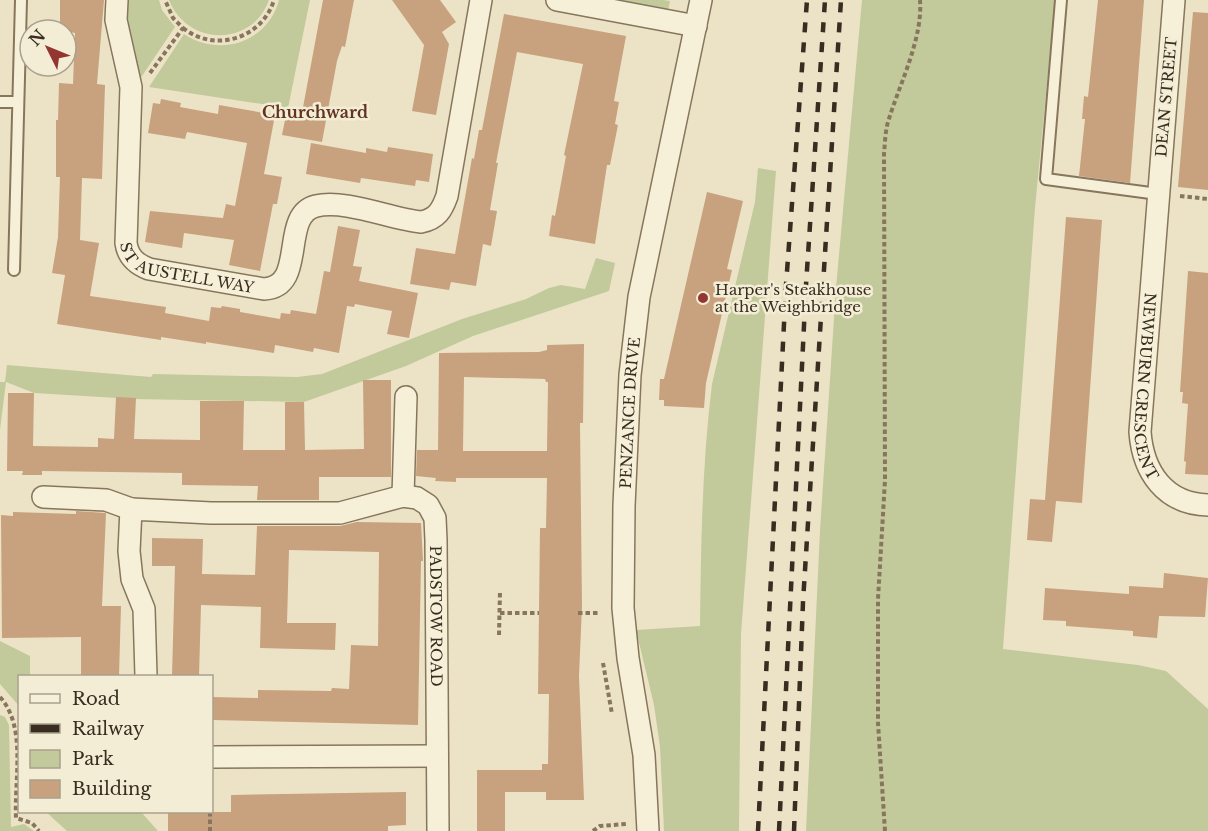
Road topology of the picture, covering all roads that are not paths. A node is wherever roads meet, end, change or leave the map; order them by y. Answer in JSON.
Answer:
{"nodes":[{"id":1,"x":21,"y":0,"type":"edge"},
{"id":2,"x":117,"y":0,"type":"edge"},
{"id":3,"x":481,"y":0,"type":"edge"},
{"id":4,"x":557,"y":0,"type":"edge"},
{"id":5,"x":700,"y":0,"type":"edge"},
{"id":6,"x":1061,"y":0,"type":"edge"},
{"id":7,"x":1174,"y":0,"type":"edge"},
{"id":8,"x":696,"y":26,"type":"junction"},
{"id":9,"x":0,"y":102,"type":"edge"},
{"id":10,"x":18,"y":102,"type":"junction"},
{"id":11,"x":1158,"y":194,"type":"junction"},
{"id":12,"x":14,"y":270,"type":"dead end"},
{"id":13,"x":406,"y":397,"type":"dead end"},
{"id":14,"x":403,"y":496,"type":"junction"},
{"id":15,"x":44,"y":497,"type":"dead end"},
{"id":16,"x":1208,"y":505,"type":"edge"},
{"id":17,"x":131,"y":510,"type":"junction"},
{"id":18,"x":146,"y":675,"type":"edge"},
{"id":19,"x":436,"y":756,"type":"junction"},
{"id":20,"x":213,"y":757,"type":"edge"},
{"id":21,"x":648,"y":827,"type":"edge"},
{"id":22,"x":438,"y":831,"type":"edge"}],
"edges":[{"from":1,"to":10,"type":"lane"},
{"from":2,"to":3,"type":"street","name":"ST AUSTELL WAY"},
{"from":4,"to":8,"type":"street"},
{"from":5,"to":8,"type":"street","name":"PENZANCE DRIVE"},
{"from":6,"to":11,"type":"lane"},
{"from":7,"to":11,"type":"street","name":"DEAN STREET"},
{"from":8,"to":21,"type":"street","name":"PENZANCE DRIVE"},
{"from":9,"to":10,"type":"lane"},
{"from":10,"to":12,"type":"lane"},
{"from":11,"to":16,"type":"street","name":"NEWBURN CRESCENT"},
{"from":13,"to":14,"type":"street"},
{"from":14,"to":17,"type":"street"},
{"from":14,"to":19,"type":"street","name":"PADSTOW ROAD"},
{"from":15,"to":17,"type":"street"},
{"from":17,"to":18,"type":"street"},
{"from":19,"to":20,"type":"street"},
{"from":19,"to":22,"type":"street","name":"PADSTOW ROAD"}]}
